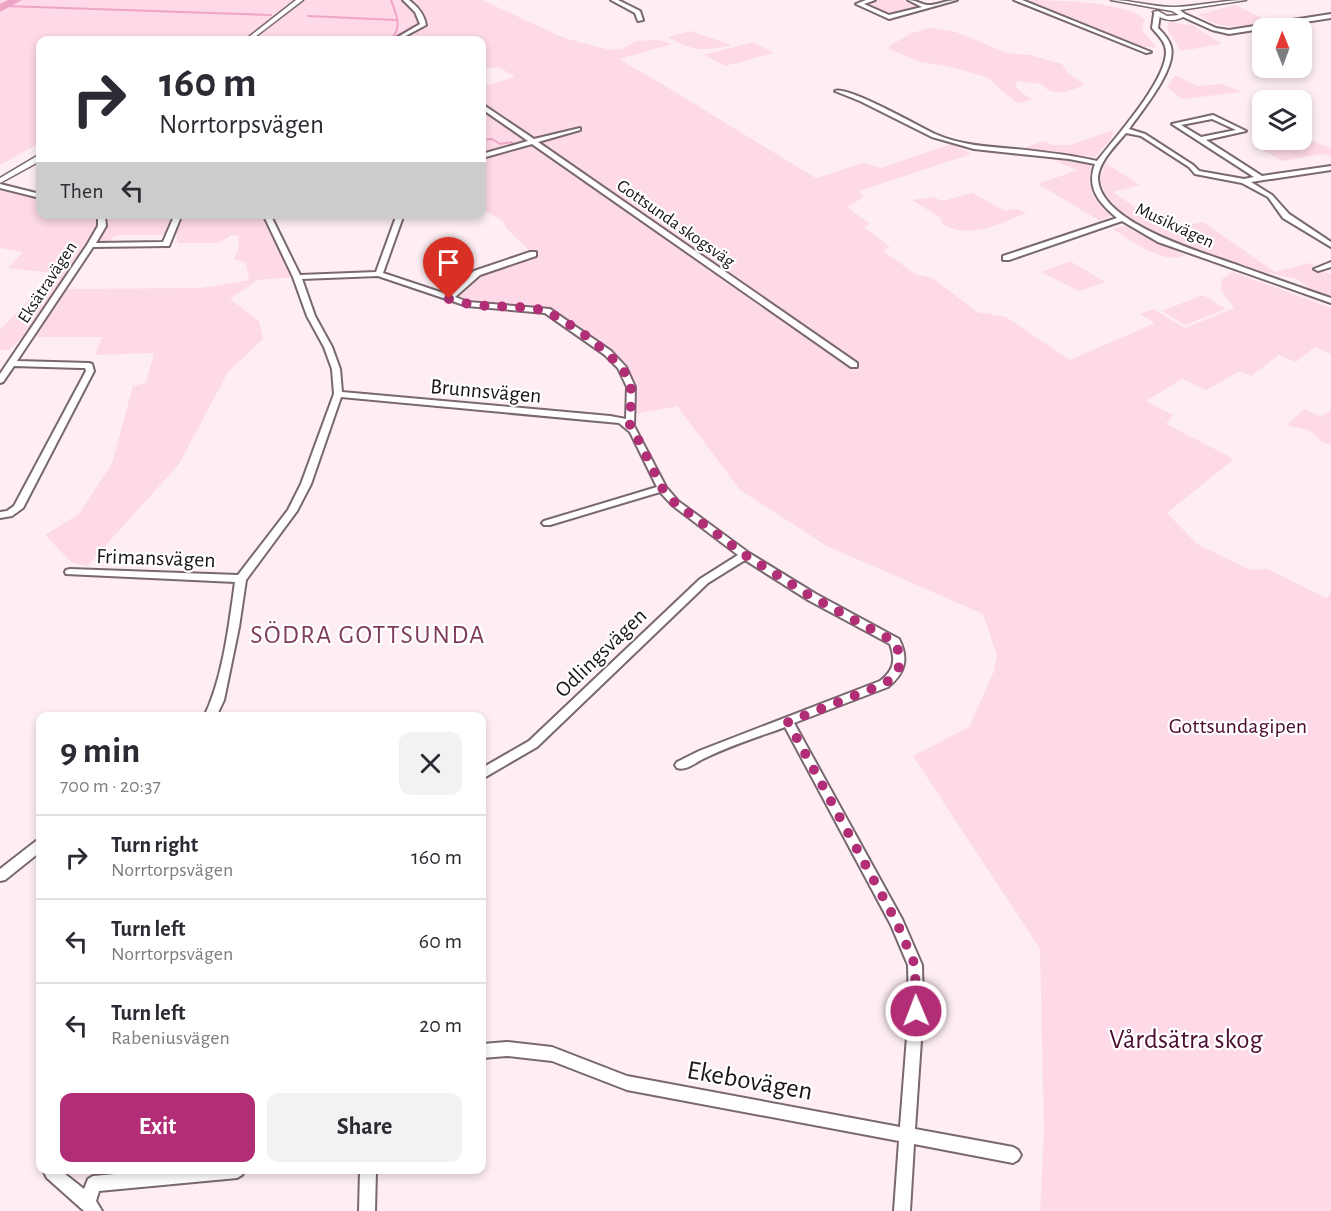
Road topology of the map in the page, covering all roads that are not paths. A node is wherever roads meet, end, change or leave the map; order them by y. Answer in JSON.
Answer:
{"nodes":[{"id":1,"x":300,"y":0,"type":"edge"},
{"id":2,"x":406,"y":0,"type":"edge"},
{"id":3,"x":614,"y":0,"type":"edge"},
{"id":4,"x":872,"y":0,"type":"edge"},
{"id":5,"x":910,"y":0,"type":"edge"},
{"id":6,"x":954,"y":0,"type":"edge"},
{"id":7,"x":1017,"y":0,"type":"edge"},
{"id":8,"x":1243,"y":0,"type":"edge"},
{"id":9,"x":1117,"y":1,"type":"edge"},
{"id":10,"x":927,"y":7,"type":"junction"},
{"id":11,"x":1197,"y":8,"type":"junction"},
{"id":12,"x":1174,"y":9,"type":"junction"},
{"id":13,"x":1158,"y":12,"type":"junction"},
{"id":14,"x":1183,"y":14,"type":"junction"},
{"id":15,"x":1331,"y":16,"type":"edge"},
{"id":16,"x":1172,"y":18,"type":"junction"},
{"id":17,"x":640,"y":20,"type":"dead end"},
{"id":18,"x":1200,"y":23,"type":"junction"},
{"id":19,"x":1156,"y":24,"type":"junction"},
{"id":20,"x":253,"y":36,"type":"edge"},
{"id":21,"x":402,"y":36,"type":"edge"},
{"id":22,"x":1148,"y":52,"type":"dead end"},
{"id":23,"x":838,"y":91,"type":"dead end"},
{"id":24,"x":486,"y":109,"type":"edge"},
{"id":25,"x":578,"y":129,"type":"dead end"},
{"id":26,"x":1124,"y":130,"type":"junction"},
{"id":27,"x":1200,"y":139,"type":"junction"},
{"id":28,"x":533,"y":142,"type":"junction"},
{"id":29,"x":486,"y":155,"type":"edge"},
{"id":30,"x":36,"y":160,"type":"edge"},
{"id":31,"x":1100,"y":163,"type":"junction"},
{"id":32,"x":1331,"y":168,"type":"edge"},
{"id":33,"x":1260,"y":178,"type":"junction"},
{"id":34,"x":0,"y":181,"type":"edge"},
{"id":35,"x":1244,"y":181,"type":"junction"},
{"id":36,"x":0,"y":186,"type":"edge"},
{"id":37,"x":36,"y":195,"type":"edge"},
{"id":38,"x":1123,"y":218,"type":"junction"},
{"id":39,"x":103,"y":219,"type":"edge"},
{"id":40,"x":177,"y":219,"type":"edge"},
{"id":41,"x":268,"y":219,"type":"edge"},
{"id":42,"x":399,"y":219,"type":"edge"},
{"id":43,"x":91,"y":245,"type":"junction"},
{"id":44,"x":1331,"y":245,"type":"edge"},
{"id":45,"x":532,"y":254,"type":"dead end"},
{"id":46,"x":1006,"y":258,"type":"dead end"},
{"id":47,"x":1331,"y":264,"type":"edge"},
{"id":48,"x":1318,"y":269,"type":"dead end"},
{"id":49,"x":378,"y":274,"type":"junction"},
{"id":50,"x":297,"y":277,"type":"junction"},
{"id":51,"x":449,"y":299,"type":"junction"},
{"id":52,"x":1331,"y":301,"type":"edge"},
{"id":53,"x":13,"y":363,"type":"junction"},
{"id":54,"x":854,"y":365,"type":"dead end"},
{"id":55,"x":0,"y":380,"type":"edge"},
{"id":56,"x":338,"y":394,"type":"junction"},
{"id":57,"x":630,"y":426,"type":"junction"},
{"id":58,"x":662,"y":488,"type":"junction"},
{"id":59,"x":0,"y":515,"type":"edge"},
{"id":60,"x":547,"y":523,"type":"dead end"},
{"id":61,"x":745,"y":555,"type":"junction"},
{"id":62,"x":70,"y":572,"type":"dead end"},
{"id":63,"x":241,"y":579,"type":"junction"},
{"id":64,"x":212,"y":712,"type":"edge"},
{"id":65,"x":788,"y":722,"type":"junction"},
{"id":66,"x":681,"y":765,"type":"dead end"},
{"id":67,"x":486,"y":772,"type":"edge"},
{"id":68,"x":36,"y":848,"type":"edge"},
{"id":69,"x":0,"y":876,"type":"edge"},
{"id":70,"x":486,"y":1051,"type":"edge"},
{"id":71,"x":906,"y":1135,"type":"junction"},
{"id":72,"x":1013,"y":1155,"type":"dead end"},
{"id":73,"x":55,"y":1174,"type":"edge"},
{"id":74,"x":196,"y":1174,"type":"edge"},
{"id":75,"x":369,"y":1174,"type":"edge"},
{"id":76,"x":91,"y":1207,"type":"edge"},
{"id":77,"x":368,"y":1211,"type":"edge"},
{"id":78,"x":902,"y":1211,"type":"edge"}],
"edges":[{"from":1,"to":20,"type":"street"},
{"from":2,"to":21,"type":"street"},
{"from":3,"to":17,"type":"street"},
{"from":4,"to":10,"type":"street"},
{"from":5,"to":10,"type":"street"},
{"from":6,"to":10,"type":"street"},
{"from":7,"to":22,"type":"street"},
{"from":8,"to":11,"type":"street"},
{"from":9,"to":13,"type":"street"},
{"from":11,"to":12,"type":"street"},
{"from":11,"to":14,"type":"street"},
{"from":12,"to":13,"type":"street"},
{"from":12,"to":14,"type":"street"},
{"from":13,"to":16,"type":"street"},
{"from":13,"to":19,"type":"street"},
{"from":14,"to":16,"type":"street"},
{"from":14,"to":18,"type":"street"},
{"from":15,"to":18,"type":"street"},
{"from":16,"to":18,"type":"street"},
{"from":16,"to":19,"type":"street"},
{"from":19,"to":26,"type":"street"},
{"from":23,"to":31,"type":"street"},
{"from":24,"to":28,"type":"street","name":"Gottsunda skogsväg"},
{"from":25,"to":28,"type":"street"},
{"from":26,"to":31,"type":"street"},
{"from":26,"to":35,"type":"street"},
{"from":27,"to":27,"type":"street"},
{"from":27,"to":33,"type":"street"},
{"from":28,"to":29,"type":"street"},
{"from":28,"to":54,"type":"street","name":"Gottsunda skogsväg"},
{"from":30,"to":34,"type":"street"},
{"from":31,"to":38,"type":"street","name":"Musikvägen"},
{"from":32,"to":33,"type":"street"},
{"from":33,"to":35,"type":"street"},
{"from":35,"to":44,"type":"street"},
{"from":36,"to":37,"type":"street"},
{"from":38,"to":46,"type":"street"},
{"from":38,"to":52,"type":"street","name":"Musikvägen"},
{"from":39,"to":43,"type":"street","name":"Eksätravägen"},
{"from":40,"to":43,"type":"street"},
{"from":41,"to":50,"type":"street"},
{"from":42,"to":49,"type":"street"},
{"from":43,"to":53,"type":"street","name":"Eksätravägen"},
{"from":45,"to":51,"type":"street"},
{"from":47,"to":48,"type":"street"},
{"from":49,"to":50,"type":"street"},
{"from":49,"to":51,"type":"street"},
{"from":50,"to":56,"type":"street"},
{"from":51,"to":57,"type":"street"},
{"from":53,"to":55,"type":"street","name":"Eksätravägen"},
{"from":53,"to":59,"type":"street"},
{"from":56,"to":57,"type":"street","name":"Brunnsvägen"},
{"from":56,"to":63,"type":"street"},
{"from":57,"to":58,"type":"street"},
{"from":58,"to":60,"type":"street"},
{"from":58,"to":61,"type":"street"},
{"from":61,"to":65,"type":"street"},
{"from":61,"to":67,"type":"street","name":"Odlingsvägen"},
{"from":62,"to":63,"type":"street","name":"Frimansvägen"},
{"from":63,"to":64,"type":"street"},
{"from":65,"to":66,"type":"street"},
{"from":65,"to":71,"type":"street"},
{"from":68,"to":69,"type":"street"},
{"from":70,"to":71,"type":"street","name":"Ekebovägen"},
{"from":71,"to":72,"type":"street","name":"Ekebovägen"},
{"from":71,"to":78,"type":"street"},
{"from":73,"to":76,"type":"street"},
{"from":74,"to":76,"type":"street"},
{"from":75,"to":77,"type":"street"}]}
